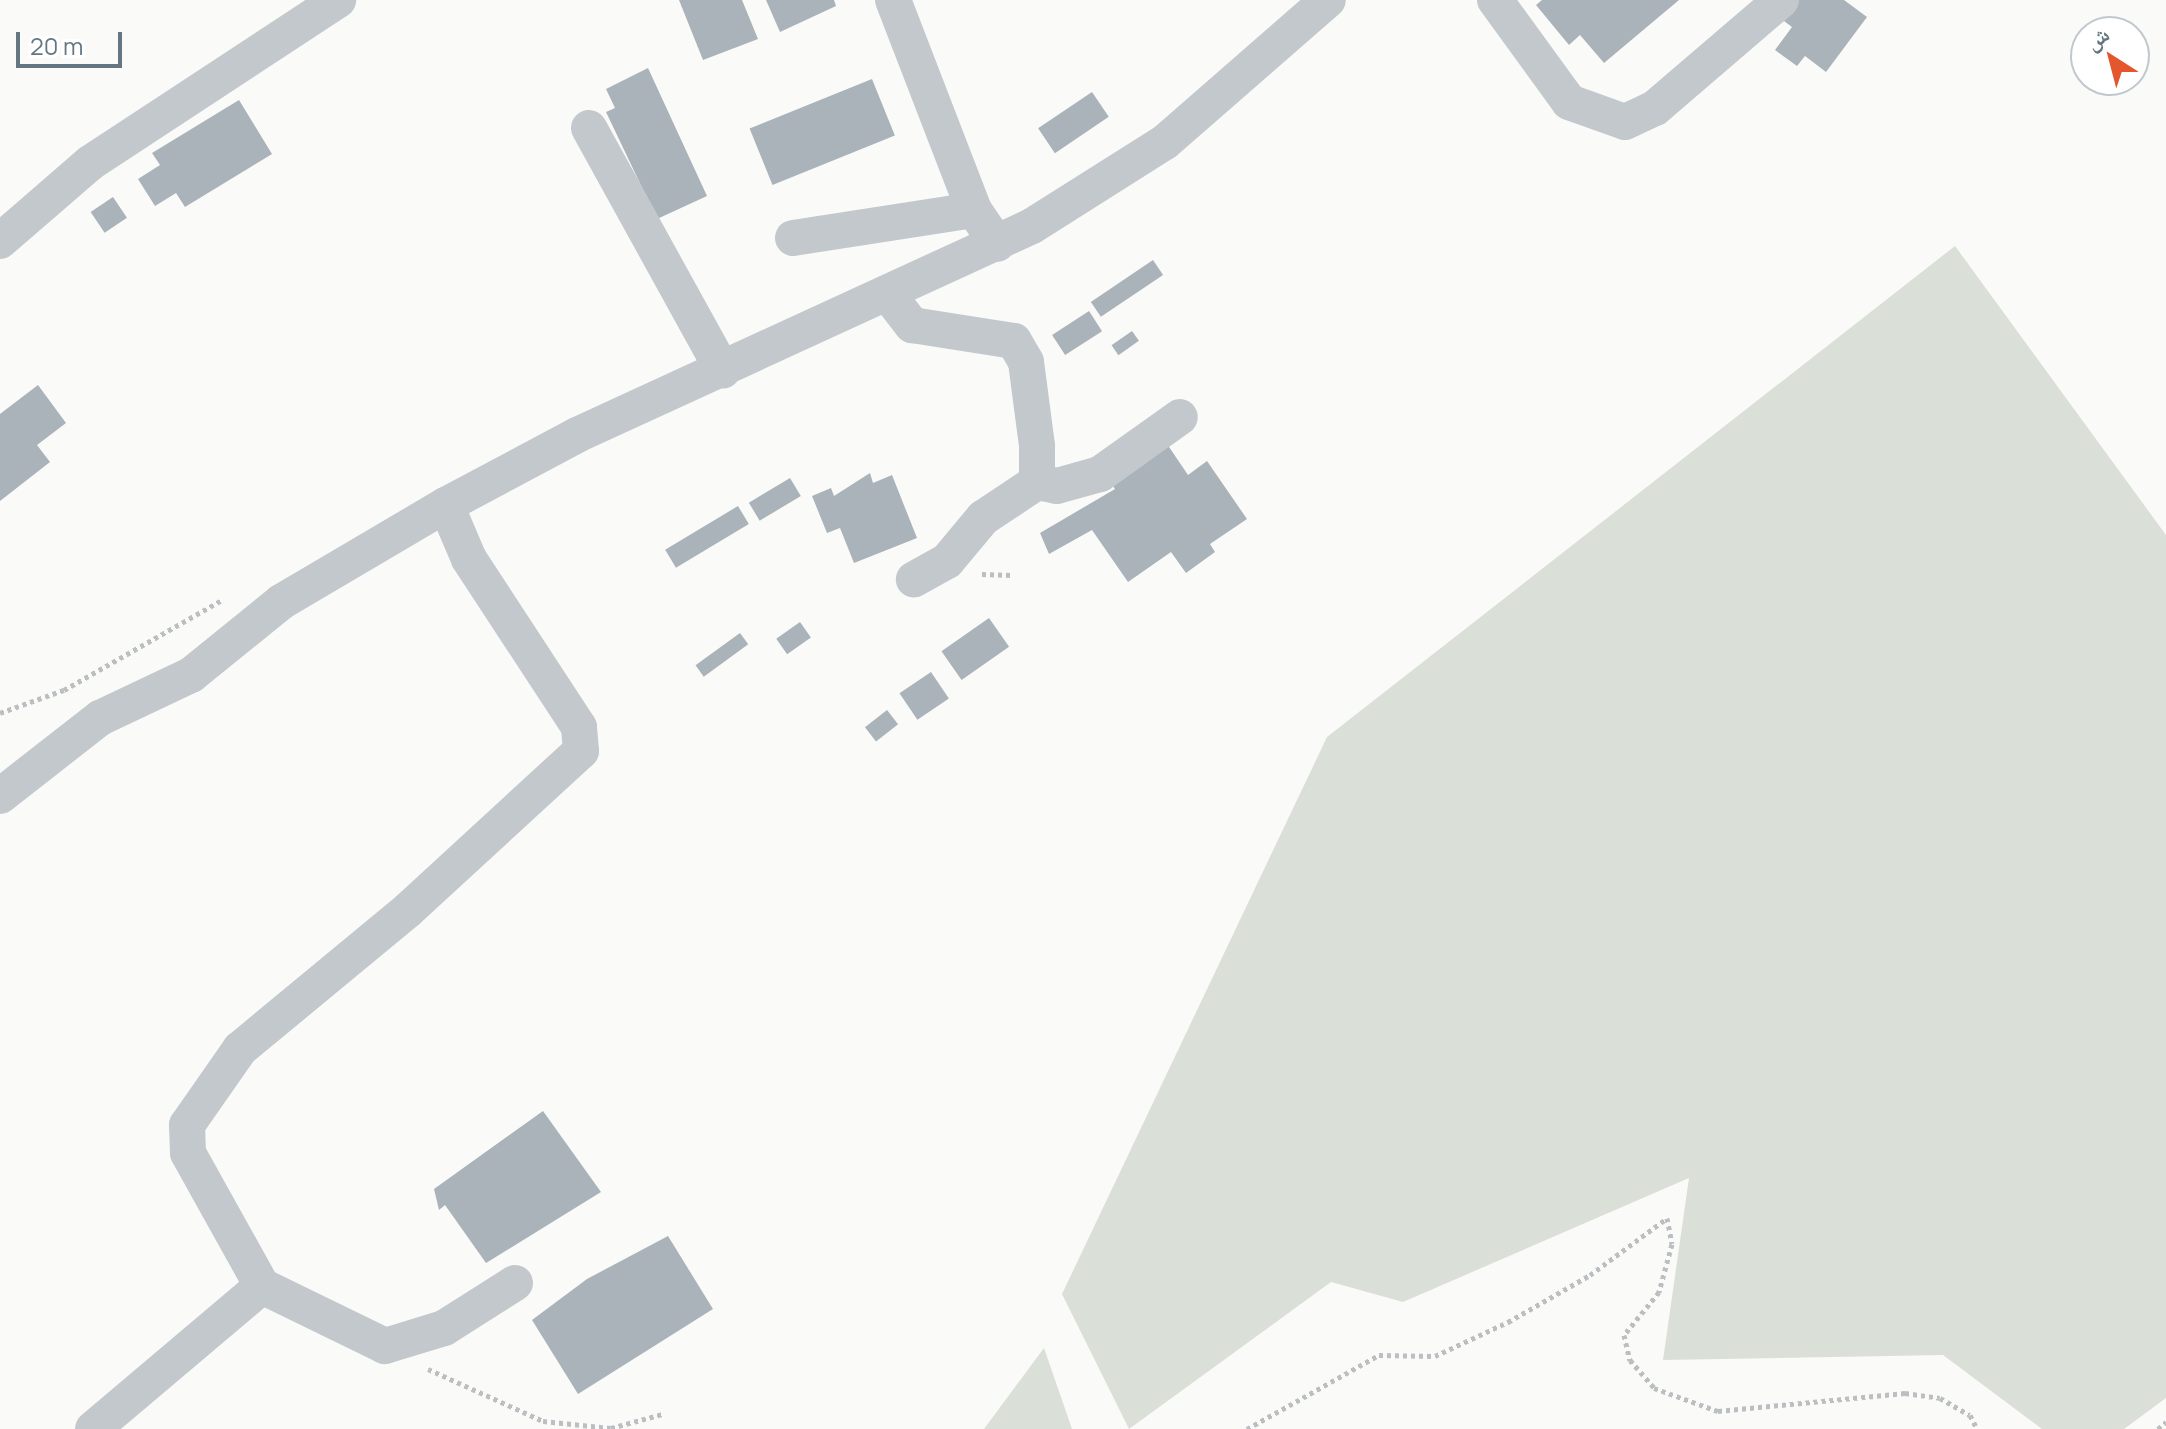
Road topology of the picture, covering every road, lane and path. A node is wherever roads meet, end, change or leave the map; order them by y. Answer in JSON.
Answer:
{"nodes":[{"id":1,"x":338,"y":0,"type":"edge"},
{"id":2,"x":893,"y":0,"type":"edge"},
{"id":3,"x":1495,"y":0,"type":"edge"},
{"id":4,"x":1781,"y":0,"type":"edge"},
{"id":5,"x":1318,"y":3,"type":"edge"},
{"id":6,"x":589,"y":128,"type":"dead end"},
{"id":7,"x":974,"y":210,"type":"junction"},
{"id":8,"x":793,"y":238,"type":"dead end"},
{"id":9,"x":0,"y":241,"type":"edge"},
{"id":10,"x":997,"y":244,"type":"junction"},
{"id":11,"x":887,"y":293,"type":"junction"},
{"id":12,"x":723,"y":371,"type":"junction"},
{"id":13,"x":1180,"y":417,"type":"dead end"},
{"id":14,"x":1037,"y":482,"type":"junction"},
{"id":15,"x":446,"y":505,"type":"junction"},
{"id":16,"x":914,"y":579,"type":"dead end"},
{"id":17,"x":227,"y":597,"type":"dead end"},
{"id":18,"x":0,"y":713,"type":"edge"},
{"id":19,"x":0,"y":796,"type":"edge"},
{"id":20,"x":515,"y":1283,"type":"dead end"},
{"id":21,"x":262,"y":1286,"type":"junction"},
{"id":22,"x":385,"y":1346,"type":"junction"},
{"id":23,"x":663,"y":1414,"type":"dead end"},
{"id":24,"x":2166,"y":1422,"type":"edge"},
{"id":25,"x":93,"y":1429,"type":"edge"},
{"id":26,"x":1247,"y":1429,"type":"edge"},
{"id":27,"x":1977,"y":1429,"type":"edge"},
{"id":28,"x":2158,"y":1429,"type":"edge"}],
"edges":[{"from":1,"to":9,"type":"street"},
{"from":2,"to":7,"type":"street"},
{"from":3,"to":4,"type":"street"},
{"from":5,"to":10,"type":"street"},
{"from":6,"to":12,"type":"street"},
{"from":7,"to":8,"type":"street"},
{"from":7,"to":10,"type":"street"},
{"from":10,"to":11,"type":"street"},
{"from":11,"to":12,"type":"street"},
{"from":11,"to":14,"type":"street"},
{"from":12,"to":15,"type":"street"},
{"from":13,"to":14,"type":"street"},
{"from":14,"to":16,"type":"street"},
{"from":15,"to":19,"type":"street"},
{"from":15,"to":21,"type":"street"},
{"from":17,"to":18,"type":"path"},
{"from":20,"to":22,"type":"street"},
{"from":21,"to":22,"type":"street"},
{"from":21,"to":25,"type":"street"},
{"from":22,"to":23,"type":"path"},
{"from":24,"to":28,"type":"path"},
{"from":26,"to":27,"type":"path"}]}
